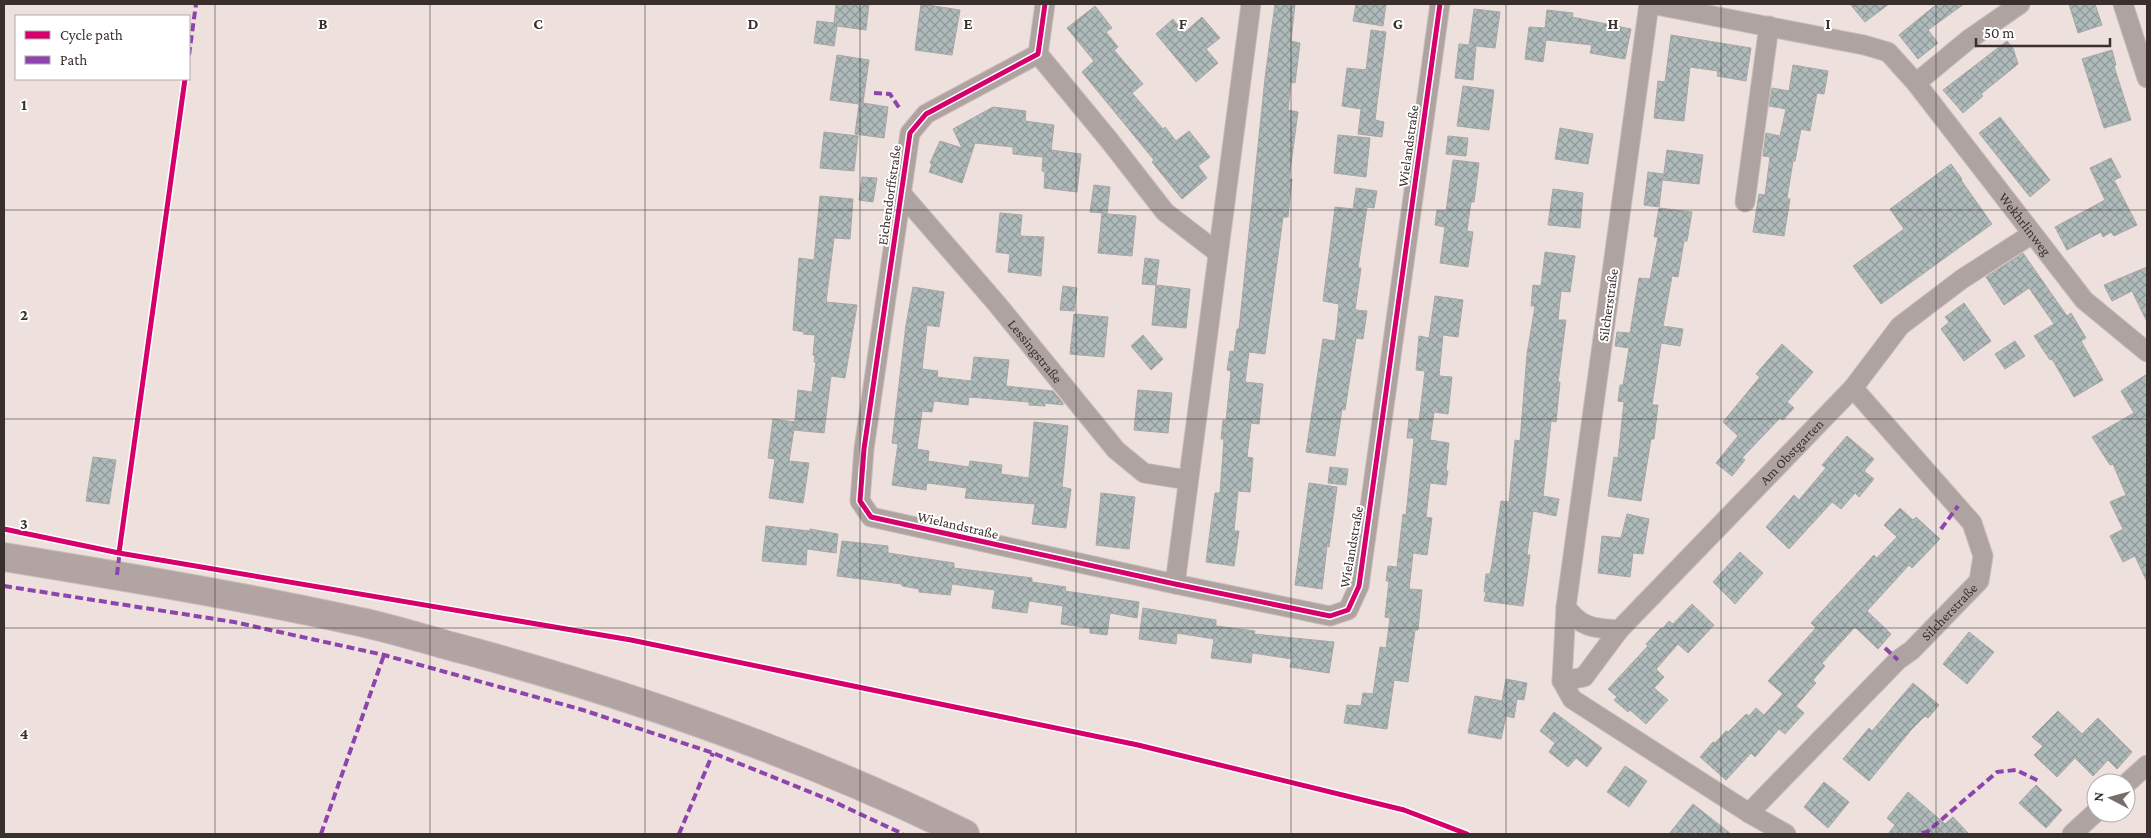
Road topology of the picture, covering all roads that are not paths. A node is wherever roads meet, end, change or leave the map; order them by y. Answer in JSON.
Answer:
{"nodes":[{"id":1,"x":1045,"y":4,"type":"edge"},
{"id":2,"x":1251,"y":4,"type":"edge"},
{"id":3,"x":1440,"y":4,"type":"edge"},
{"id":4,"x":1650,"y":4,"type":"edge"},
{"id":5,"x":2020,"y":4,"type":"edge"},
{"id":6,"x":2123,"y":4,"type":"edge"},
{"id":7,"x":1769,"y":26,"type":"junction"},
{"id":8,"x":1038,"y":54,"type":"junction"},
{"id":9,"x":2147,"y":78,"type":"edge"},
{"id":10,"x":1916,"y":83,"type":"junction"},
{"id":11,"x":900,"y":192,"type":"junction"},
{"id":12,"x":1744,"y":202,"type":"dead end"},
{"id":13,"x":2032,"y":234,"type":"junction"},
{"id":14,"x":1217,"y":252,"type":"junction"},
{"id":15,"x":2147,"y":352,"type":"edge"},
{"id":16,"x":1853,"y":388,"type":"junction"},
{"id":17,"x":864,"y":462,"type":"joint"},
{"id":18,"x":1188,"y":480,"type":"junction"},
{"id":19,"x":4,"y":556,"type":"edge"},
{"id":20,"x":1175,"y":584,"type":"junction"},
{"id":21,"x":1566,"y":607,"type":"junction"},
{"id":22,"x":1619,"y":630,"type":"junction"},
{"id":23,"x":1562,"y":681,"type":"junction"},
{"id":24,"x":2147,"y":765,"type":"edge"},
{"id":25,"x":2136,"y":775,"type":"edge"},
{"id":26,"x":1749,"y":813,"type":"junction"},
{"id":27,"x":2086,"y":821,"type":"edge"},
{"id":28,"x":965,"y":834,"type":"edge"},
{"id":29,"x":1786,"y":834,"type":"edge"},
{"id":30,"x":2072,"y":834,"type":"edge"}],
"edges":[{"from":1,"to":8,"type":"street"},
{"from":2,"to":14,"type":"street"},
{"from":3,"to":20,"type":"street","name":"Wielandstraße"},
{"from":4,"to":7,"type":"street","name":"Wekhrlinweg"},
{"from":4,"to":21,"type":"street","name":"Silcherstraße"},
{"from":5,"to":10,"type":"street"},
{"from":6,"to":9,"type":"street"},
{"from":7,"to":10,"type":"street","name":"Wekhrlinweg"},
{"from":7,"to":12,"type":"street"},
{"from":8,"to":11,"type":"street","name":"Eichendorffstraße"},
{"from":8,"to":14,"type":"street"},
{"from":10,"to":13,"type":"street","name":"Wekhrlinweg"},
{"from":11,"to":17,"type":"street","name":"Eichendorffstraße"},
{"from":11,"to":18,"type":"street","name":"Lessingstraße"},
{"from":13,"to":15,"type":"street","name":"Wekhrlinweg"},
{"from":13,"to":16,"type":"street","name":"Am Obstgarten"},
{"from":14,"to":18,"type":"street"},
{"from":16,"to":22,"type":"street","name":"Am Obstgarten"},
{"from":16,"to":26,"type":"street","name":"Silcherstraße"},
{"from":17,"to":20,"type":"street","name":"Wielandstraße"},
{"from":18,"to":20,"type":"street"},
{"from":19,"to":28,"type":"main road"},
{"from":21,"to":22,"type":"street"},
{"from":21,"to":23,"type":"street","name":"Silcherstraße"},
{"from":22,"to":23,"type":"street","name":"Am Obstgarten"},
{"from":23,"to":26,"type":"street"},
{"from":24,"to":25,"type":"street"},
{"from":26,"to":29,"type":"street"},
{"from":27,"to":30,"type":"street"}]}
